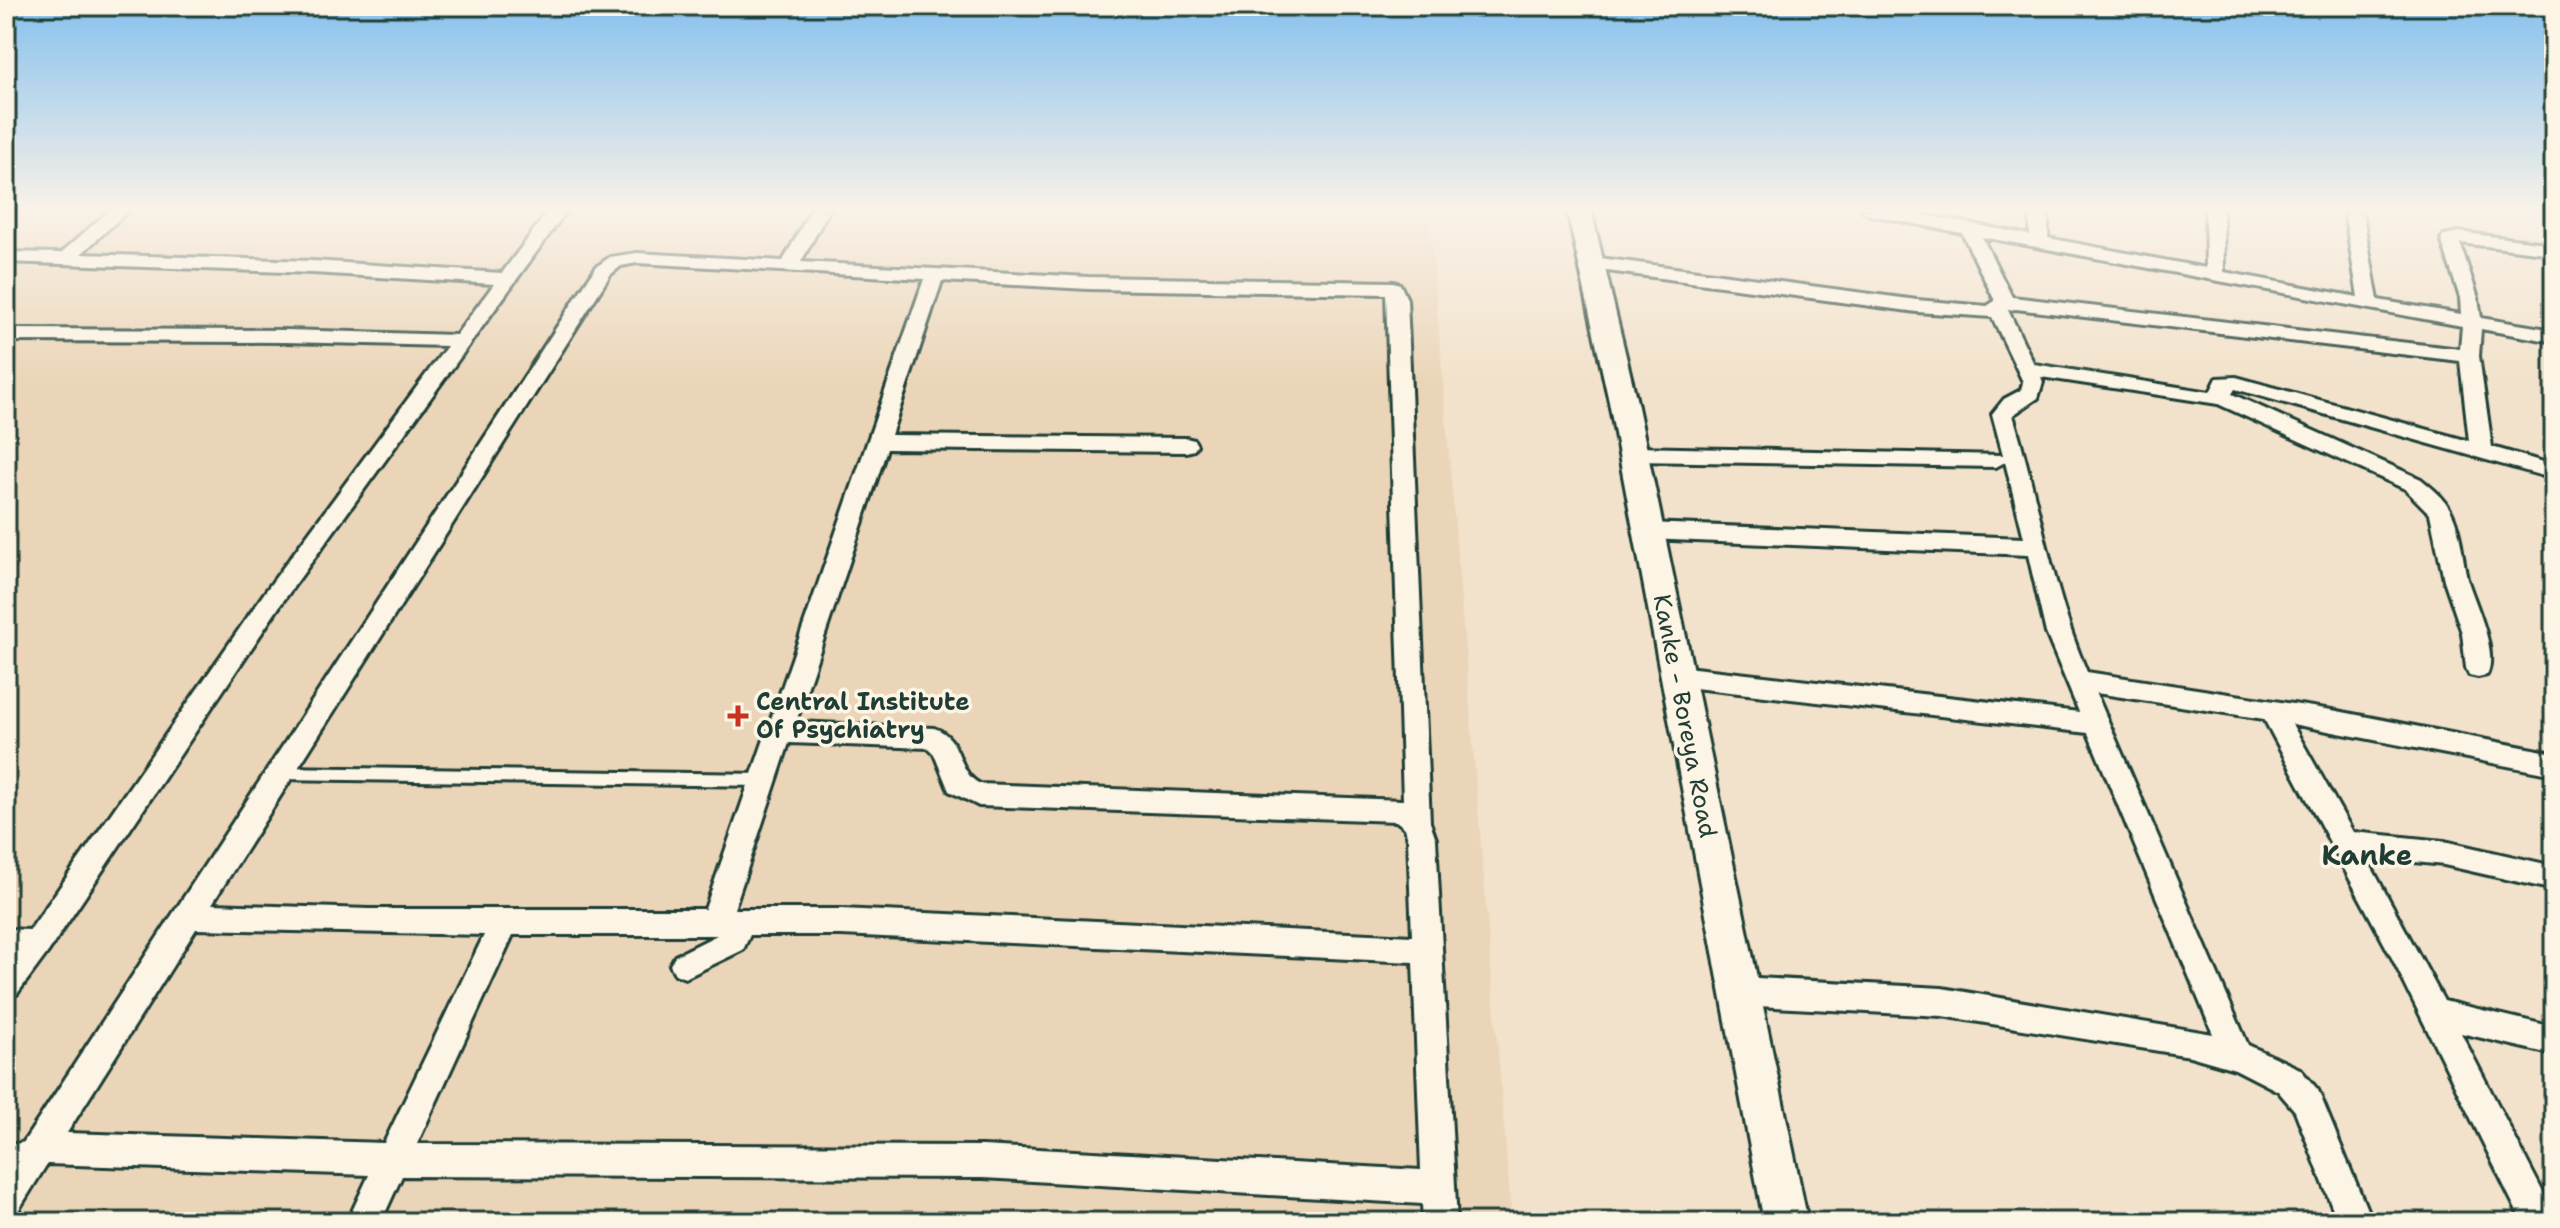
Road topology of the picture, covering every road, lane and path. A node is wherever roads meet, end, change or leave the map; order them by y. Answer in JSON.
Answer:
{"nodes":[{"id":1,"x":318,"y":267,"type":"edge"},
{"id":2,"x":516,"y":267,"type":"edge"},
{"id":3,"x":608,"y":267,"type":"edge"},
{"id":4,"x":795,"y":267,"type":"edge"},
{"id":5,"x":1593,"y":267,"type":"edge"},
{"id":6,"x":1624,"y":267,"type":"edge"},
{"id":7,"x":1985,"y":267,"type":"edge"},
{"id":8,"x":2170,"y":267,"type":"edge"},
{"id":9,"x":2215,"y":267,"type":"edge"},
{"id":10,"x":2363,"y":267,"type":"edge"},
{"id":11,"x":2460,"y":267,"type":"edge"},
{"id":12,"x":935,"y":275,"type":"junction"},
{"id":13,"x":2215,"y":276,"type":"junction"},
{"id":14,"x":507,"y":279,"type":"junction"},
{"id":15,"x":2369,"y":305,"type":"junction"},
{"id":16,"x":2002,"y":306,"type":"junction"},
{"id":17,"x":2472,"y":322,"type":"junction"},
{"id":18,"x":6,"y":335,"type":"edge"},
{"id":19,"x":2554,"y":336,"type":"edge"},
{"id":20,"x":462,"y":341,"type":"junction"},
{"id":21,"x":2469,"y":356,"type":"junction"},
{"id":22,"x":2027,"y":369,"type":"junction"},
{"id":23,"x":2221,"y":397,"type":"junction"},
{"id":24,"x":878,"y":442,"type":"junction"},
{"id":25,"x":1186,"y":445,"type":"dead end"},
{"id":26,"x":2478,"y":450,"type":"junction"},
{"id":27,"x":1633,"y":454,"type":"junction"},
{"id":28,"x":1996,"y":460,"type":"dead end"},
{"id":29,"x":2554,"y":472,"type":"edge"},
{"id":30,"x":1648,"y":531,"type":"junction"},
{"id":31,"x":2037,"y":547,"type":"junction"},
{"id":32,"x":2478,"y":668,"type":"dead end"},
{"id":33,"x":1677,"y":676,"type":"junction"},
{"id":34,"x":2076,"y":680,"type":"junction"},
{"id":35,"x":2272,"y":711,"type":"junction"},
{"id":36,"x":2094,"y":724,"type":"junction"},
{"id":37,"x":779,"y":732,"type":"junction"},
{"id":38,"x":2554,"y":764,"type":"edge"},
{"id":39,"x":278,"y":773,"type":"junction"},
{"id":40,"x":763,"y":780,"type":"junction"},
{"id":41,"x":1417,"y":821,"type":"junction"},
{"id":42,"x":2342,"y":843,"type":"junction"},
{"id":43,"x":2554,"y":878,"type":"edge"},
{"id":44,"x":187,"y":916,"type":"junction"},
{"id":45,"x":728,"y":920,"type":"junction"},
{"id":46,"x":505,"y":921,"type":"junction"},
{"id":47,"x":6,"y":942,"type":"edge"},
{"id":48,"x":38,"y":943,"type":"junction"},
{"id":49,"x":1427,"y":950,"type":"junction"},
{"id":50,"x":685,"y":965,"type":"dead end"},
{"id":51,"x":6,"y":984,"type":"edge"},
{"id":52,"x":1739,"y":991,"type":"junction"},
{"id":53,"x":2435,"y":1013,"type":"junction"},
{"id":54,"x":2554,"y":1041,"type":"edge"},
{"id":55,"x":2237,"y":1055,"type":"junction"},
{"id":56,"x":39,"y":1148,"type":"junction"},
{"id":57,"x":6,"y":1153,"type":"edge"},
{"id":58,"x":393,"y":1160,"type":"junction"},
{"id":59,"x":1438,"y":1188,"type":"junction"},
{"id":60,"x":6,"y":1199,"type":"edge"},
{"id":61,"x":364,"y":1222,"type":"edge"},
{"id":62,"x":1440,"y":1222,"type":"edge"},
{"id":63,"x":1786,"y":1222,"type":"edge"},
{"id":64,"x":2355,"y":1222,"type":"edge"},
{"id":65,"x":2540,"y":1222,"type":"edge"}],
"edges":[{"from":1,"to":14,"type":"street"},
{"from":2,"to":14,"type":"street"},
{"from":3,"to":39,"type":"street"},
{"from":4,"to":12,"type":"street"},
{"from":5,"to":27,"type":"street","name":"Kanke - Boreya Road"},
{"from":6,"to":16,"type":"street"},
{"from":7,"to":16,"type":"street"},
{"from":8,"to":13,"type":"street"},
{"from":9,"to":13,"type":"street"},
{"from":10,"to":15,"type":"street"},
{"from":11,"to":17,"type":"street"},
{"from":12,"to":24,"type":"street"},
{"from":12,"to":41,"type":"street"},
{"from":13,"to":15,"type":"street"},
{"from":14,"to":20,"type":"street"},
{"from":15,"to":17,"type":"street"},
{"from":16,"to":21,"type":"street"},
{"from":16,"to":22,"type":"street"},
{"from":17,"to":19,"type":"street"},
{"from":17,"to":21,"type":"street"},
{"from":18,"to":20,"type":"street"},
{"from":20,"to":48,"type":"street"},
{"from":21,"to":26,"type":"street"},
{"from":22,"to":23,"type":"street"},
{"from":22,"to":31,"type":"street"},
{"from":23,"to":26,"type":"street"},
{"from":23,"to":32,"type":"street"},
{"from":24,"to":25,"type":"street"},
{"from":24,"to":37,"type":"street"},
{"from":26,"to":29,"type":"street"},
{"from":27,"to":28,"type":"street"},
{"from":27,"to":30,"type":"street","name":"Kanke - Boreya Road"},
{"from":30,"to":31,"type":"street"},
{"from":30,"to":33,"type":"street","name":"Kanke - Boreya Road"},
{"from":31,"to":34,"type":"street"},
{"from":33,"to":36,"type":"street"},
{"from":33,"to":52,"type":"street","name":"Kanke - Boreya Road"},
{"from":34,"to":35,"type":"street"},
{"from":34,"to":36,"type":"street"},
{"from":35,"to":38,"type":"street"},
{"from":35,"to":42,"type":"street"},
{"from":36,"to":55,"type":"street"},
{"from":37,"to":40,"type":"street"},
{"from":37,"to":41,"type":"street"},
{"from":39,"to":40,"type":"lane"},
{"from":39,"to":44,"type":"street"},
{"from":40,"to":45,"type":"street"},
{"from":41,"to":49,"type":"street"},
{"from":42,"to":43,"type":"street"},
{"from":42,"to":53,"type":"street"},
{"from":44,"to":46,"type":"street"},
{"from":44,"to":56,"type":"street"},
{"from":45,"to":46,"type":"street"},
{"from":45,"to":49,"type":"street"},
{"from":45,"to":50,"type":"street"},
{"from":46,"to":58,"type":"street"},
{"from":47,"to":48,"type":"street"},
{"from":48,"to":51,"type":"street"},
{"from":49,"to":59,"type":"street"},
{"from":52,"to":55,"type":"street"},
{"from":52,"to":63,"type":"street","name":"Kanke - Boreya Road"},
{"from":53,"to":54,"type":"street"},
{"from":53,"to":65,"type":"street"},
{"from":55,"to":64,"type":"street"},
{"from":56,"to":57,"type":"lane"},
{"from":56,"to":58,"type":"street"},
{"from":56,"to":60,"type":"street"},
{"from":58,"to":59,"type":"street"},
{"from":58,"to":61,"type":"street"},
{"from":59,"to":62,"type":"street"}]}
